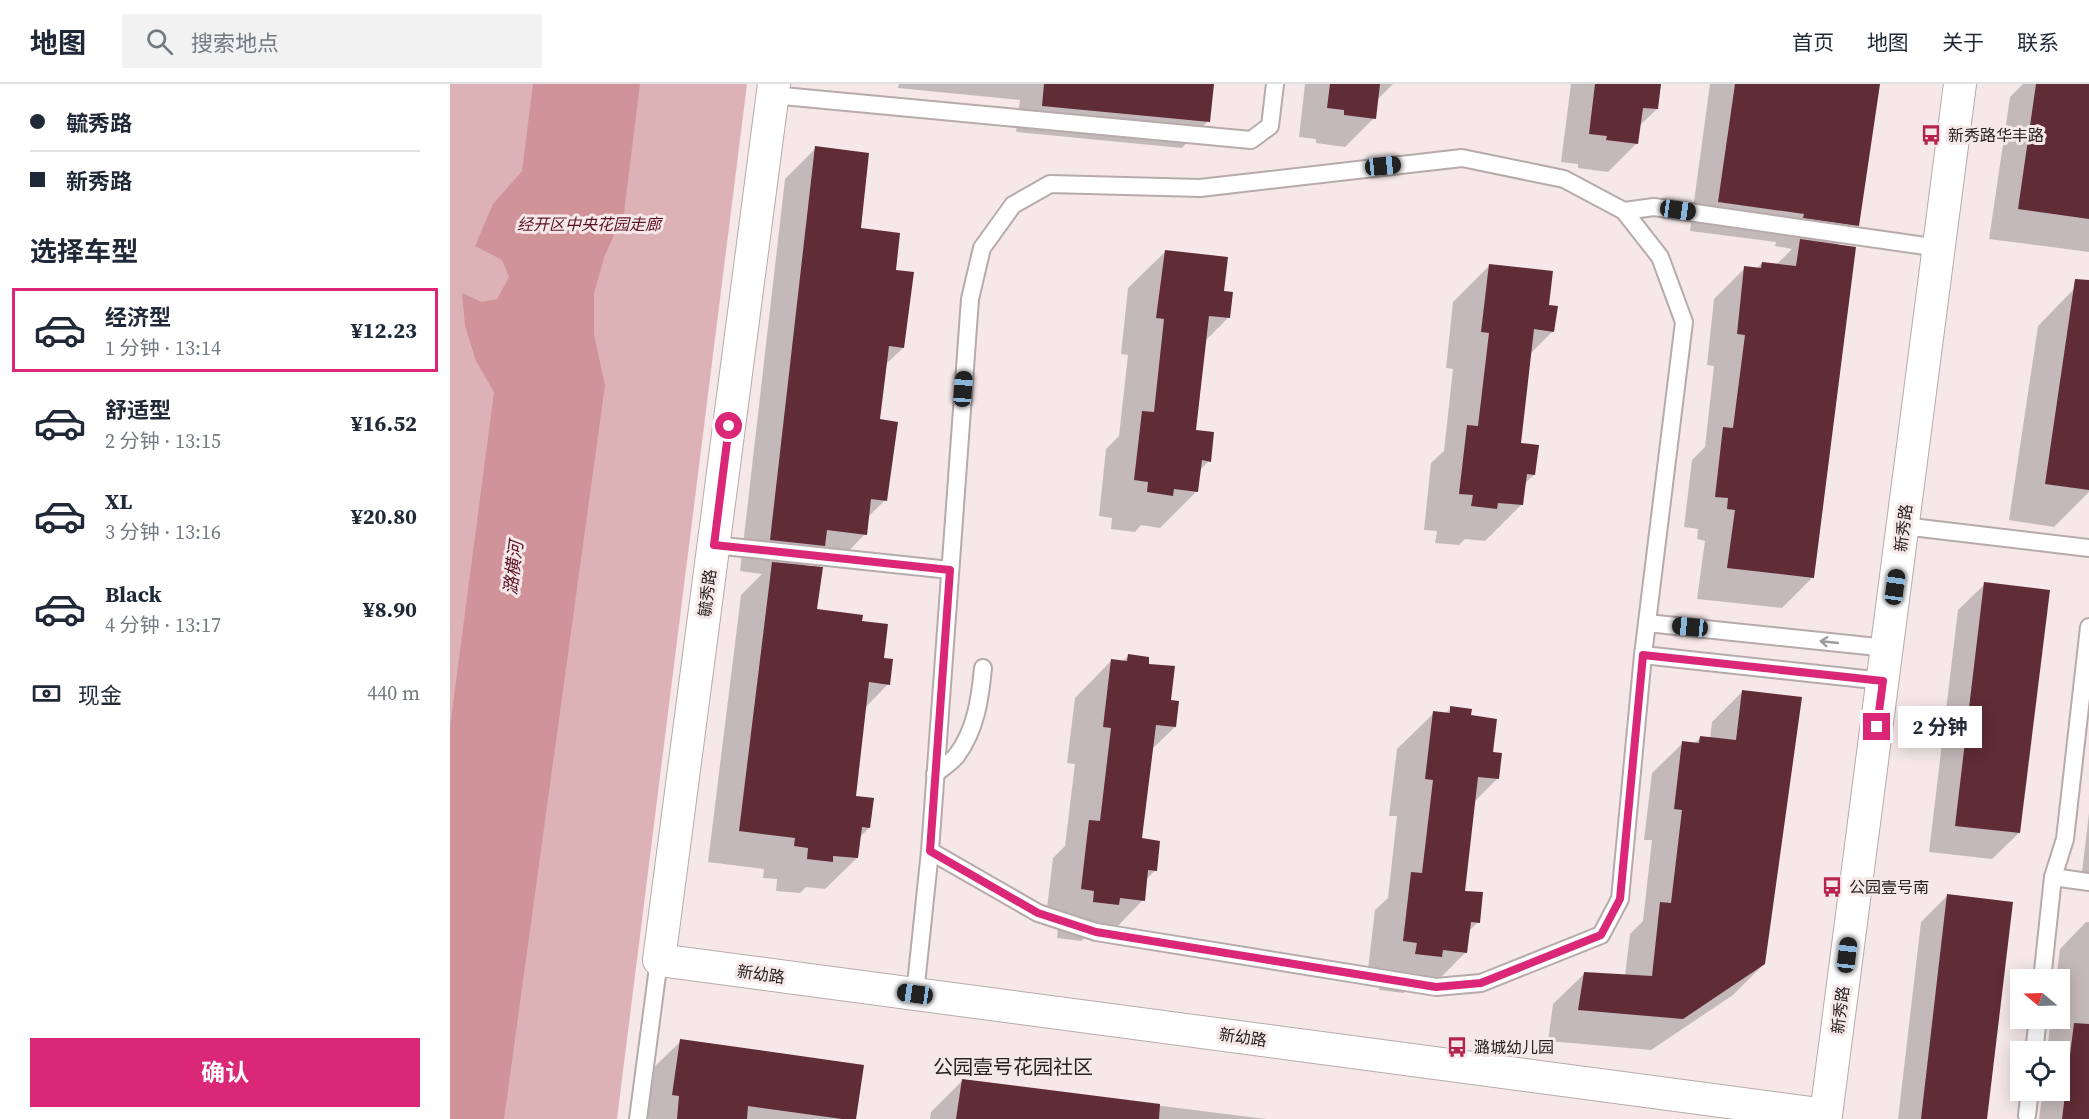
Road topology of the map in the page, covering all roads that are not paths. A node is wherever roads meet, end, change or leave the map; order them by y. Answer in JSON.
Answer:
{"nodes":[{"id":1,"x":1275,"y":84,"type":"edge"},
{"id":2,"x":1960,"y":84,"type":"edge"},
{"id":3,"x":773,"y":89,"type":"edge"},
{"id":4,"x":1624,"y":211,"type":"junction"},
{"id":5,"x":1939,"y":248,"type":"junction"},
{"id":6,"x":1903,"y":526,"type":"junction"},
{"id":7,"x":714,"y":545,"type":"junction"},
{"id":8,"x":2089,"y":549,"type":"edge"},
{"id":9,"x":950,"y":570,"type":"junction"},
{"id":10,"x":1647,"y":623,"type":"junction"},
{"id":11,"x":2089,"y":627,"type":"edge"},
{"id":12,"x":1887,"y":648,"type":"junction"},
{"id":13,"x":1643,"y":655,"type":"junction"},
{"id":14,"x":983,"y":668,"type":"dead end"},
{"id":15,"x":1883,"y":681,"type":"junction"},
{"id":16,"x":935,"y":774,"type":"junction"},
{"id":17,"x":930,"y":851,"type":"junction"},
{"id":18,"x":2053,"y":877,"type":"junction"},
{"id":19,"x":2089,"y":882,"type":"edge"},
{"id":20,"x":659,"y":960,"type":"junction"},
{"id":21,"x":2043,"y":969,"type":"edge"},
{"id":22,"x":915,"y":994,"type":"junction"},
{"id":23,"x":2029,"y":1101,"type":"edge"},
{"id":24,"x":2027,"y":1115,"type":"dead end"},
{"id":25,"x":1826,"y":1117,"type":"edge"},
{"id":26,"x":638,"y":1119,"type":"edge"}],
"edges":[{"from":1,"to":3,"type":"lane"},
{"from":2,"to":5,"type":"street","name":"新秀路"},
{"from":3,"to":7,"type":"street","name":"毓秀路"},
{"from":4,"to":5,"type":"lane"},
{"from":4,"to":9,"type":"lane"},
{"from":4,"to":10,"type":"lane"},
{"from":5,"to":6,"type":"street","name":"新秀路"},
{"from":6,"to":8,"type":"lane"},
{"from":6,"to":12,"type":"street","name":"新秀路"},
{"from":7,"to":9,"type":"lane"},
{"from":7,"to":20,"type":"street","name":"毓秀路"},
{"from":9,"to":16,"type":"lane"},
{"from":12,"to":10,"type":"lane","one_way":true},
{"from":10,"to":13,"type":"lane"},
{"from":11,"to":18,"type":"lane"},
{"from":12,"to":15,"type":"street","name":"新秀路"},
{"from":13,"to":15,"type":"lane"},
{"from":13,"to":17,"type":"lane"},
{"from":14,"to":16,"type":"lane"},
{"from":15,"to":25,"type":"street","name":"新秀路"},
{"from":16,"to":17,"type":"lane"},
{"from":17,"to":22,"type":"lane"},
{"from":18,"to":19,"type":"lane"},
{"from":18,"to":21,"type":"lane"},
{"from":20,"to":22,"type":"street","name":"新幼路"},
{"from":20,"to":26,"type":"lane"},
{"from":22,"to":25,"type":"street","name":"新幼路"},
{"from":23,"to":24,"type":"lane"}]}
